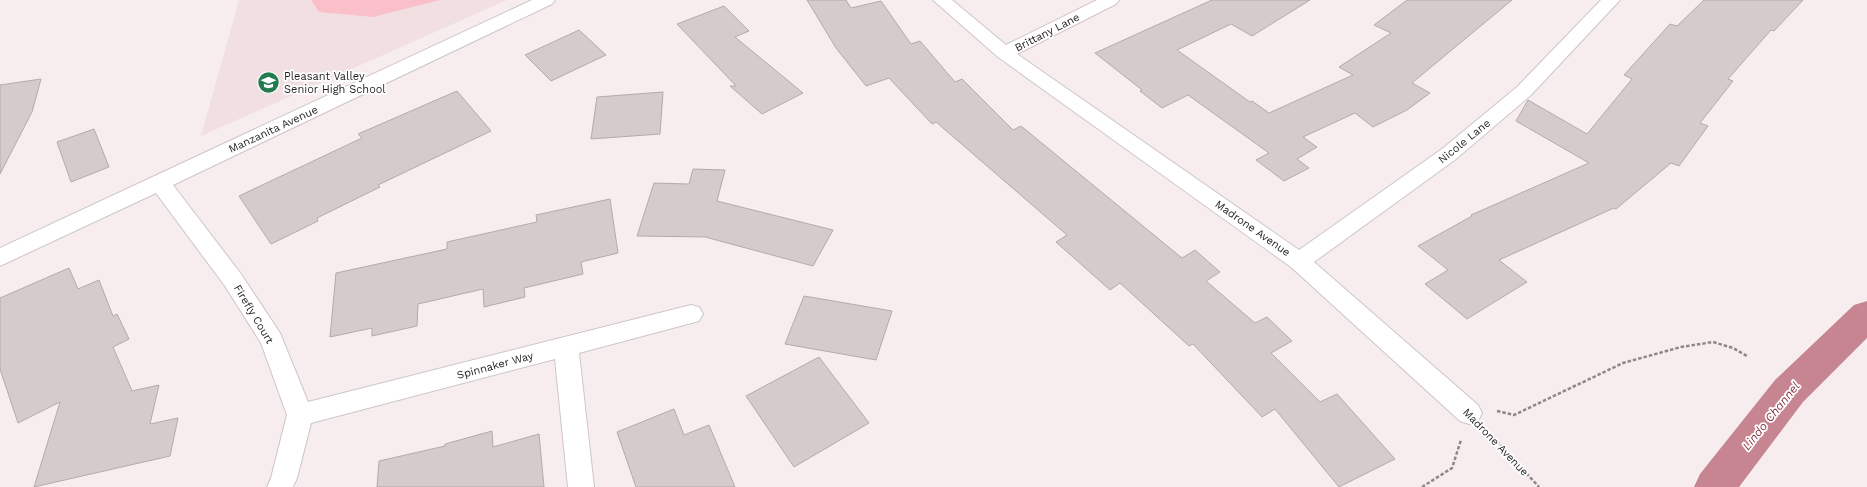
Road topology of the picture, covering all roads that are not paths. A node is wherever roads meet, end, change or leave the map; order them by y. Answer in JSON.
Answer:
{"nodes":[{"id":1,"x":546,"y":0,"type":"edge"},
{"id":2,"x":942,"y":0,"type":"edge"},
{"id":3,"x":1110,"y":0,"type":"edge"},
{"id":4,"x":1611,"y":0,"type":"edge"},
{"id":5,"x":1004,"y":53,"type":"junction"},
{"id":6,"x":160,"y":183,"type":"junction"},
{"id":7,"x":0,"y":258,"type":"edge"},
{"id":8,"x":1299,"y":261,"type":"junction"},
{"id":9,"x":691,"y":314,"type":"dead end"},
{"id":10,"x":566,"y":346,"type":"junction"},
{"id":11,"x":1469,"y":413,"type":"road end"},
{"id":12,"x":300,"y":415,"type":"junction"},
{"id":13,"x":280,"y":487,"type":"edge"},
{"id":14,"x":581,"y":487,"type":"edge"}],
"edges":[{"from":1,"to":6,"type":"street","name":"Manzanita Avenue"},
{"from":2,"to":5,"type":"street","name":"Madrone Avenue"},
{"from":3,"to":5,"type":"street","name":"Brittany Lane"},
{"from":4,"to":8,"type":"street","name":"Nicole Lane"},
{"from":5,"to":8,"type":"street","name":"Madrone Avenue"},
{"from":6,"to":7,"type":"street","name":"Manzanita Avenue"},
{"from":6,"to":12,"type":"street","name":"Firefly Court"},
{"from":8,"to":11,"type":"street","name":"Madrone Avenue"},
{"from":9,"to":10,"type":"street","name":"Spinnaker Way"},
{"from":10,"to":12,"type":"street","name":"Spinnaker Way"},
{"from":10,"to":14,"type":"street"},
{"from":12,"to":13,"type":"street"}]}
